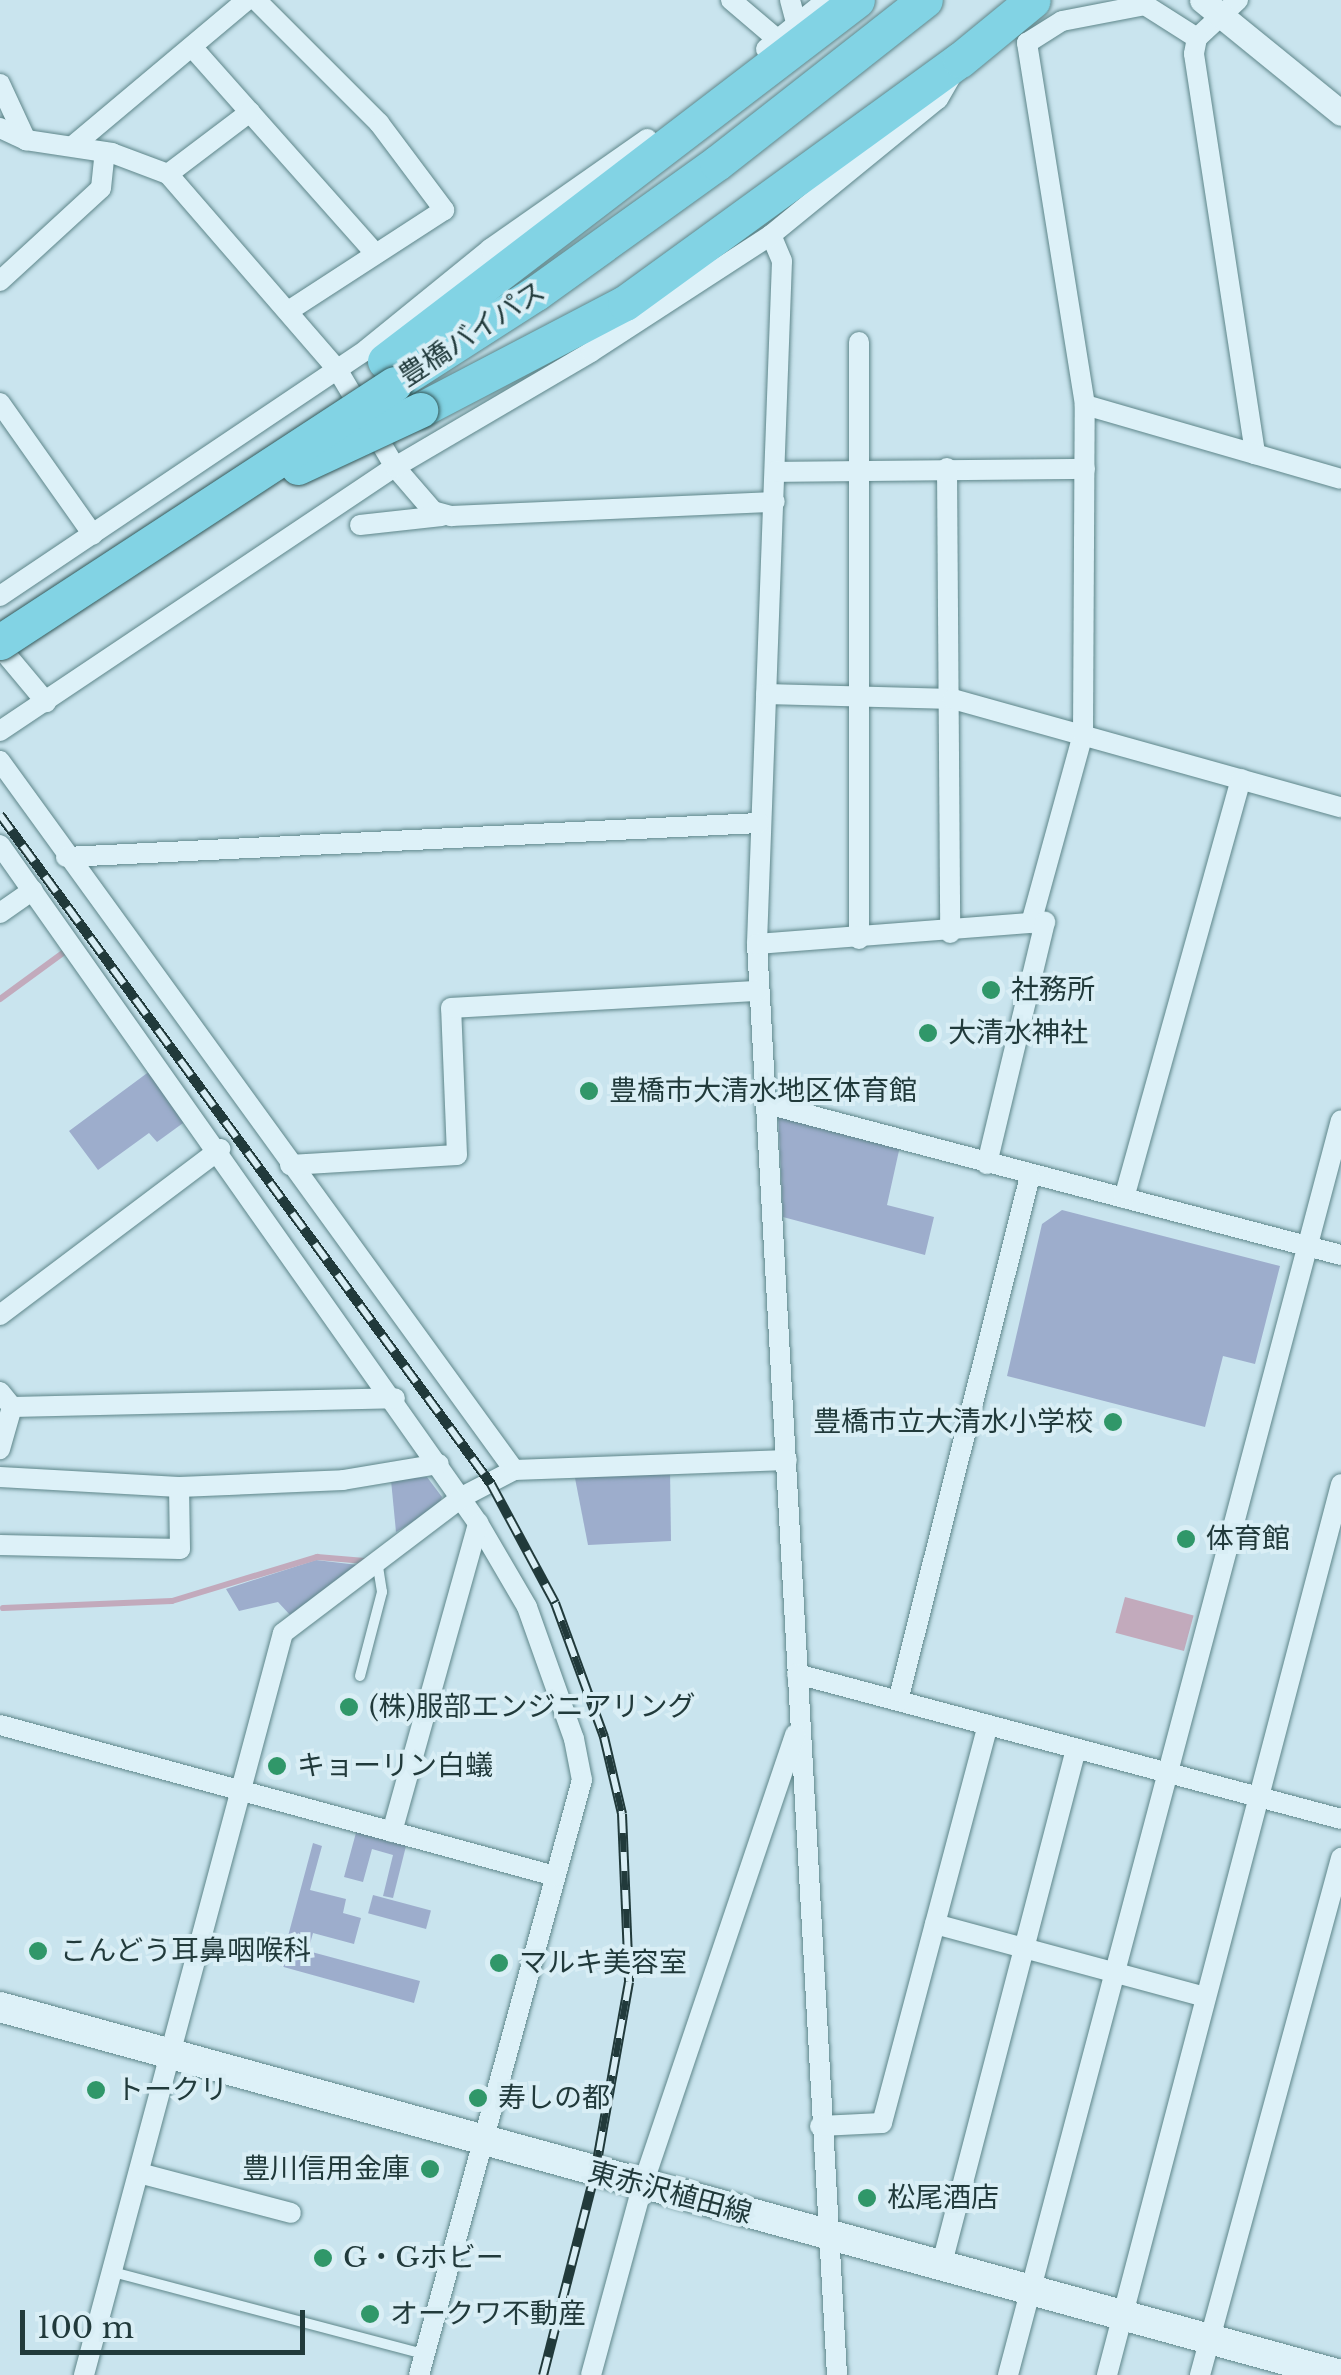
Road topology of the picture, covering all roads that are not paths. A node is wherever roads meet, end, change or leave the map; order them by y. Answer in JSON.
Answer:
{"nodes":[{"id":1,"x":246,"y":0,"type":"edge"},
{"id":2,"x":256,"y":0,"type":"edge"},
{"id":3,"x":731,"y":0,"type":"edge"},
{"id":4,"x":790,"y":0,"type":"edge"},
{"id":5,"x":827,"y":0,"type":"edge"},
{"id":6,"x":857,"y":0,"type":"edge"},
{"id":7,"x":925,"y":0,"type":"edge"},
{"id":8,"x":1033,"y":0,"type":"edge"},
{"id":9,"x":1220,"y":6,"type":"edge"},
{"id":10,"x":796,"y":23,"type":"junction"},
{"id":11,"x":1196,"y":38,"type":"junction"},
{"id":12,"x":778,"y":40,"type":"junction"},
{"id":13,"x":192,"y":48,"type":"junction"},
{"id":14,"x":960,"y":60,"type":"junction"},
{"id":15,"x":0,"y":84,"type":"edge"},
{"id":16,"x":1340,"y":108,"type":"edge"},
{"id":17,"x":250,"y":112,"type":"junction"},
{"id":18,"x":0,"y":128,"type":"edge"},
{"id":19,"x":26,"y":140,"type":"junction"},
{"id":20,"x":74,"y":145,"type":"junction"},
{"id":21,"x":105,"y":152,"type":"junction"},
{"id":22,"x":168,"y":174,"type":"junction"},
{"id":23,"x":770,"y":235,"type":"junction"},
{"id":24,"x":374,"y":252,"type":"junction"},
{"id":25,"x":0,"y":281,"type":"edge"},
{"id":26,"x":290,"y":310,"type":"junction"},
{"id":27,"x":860,"y":342,"type":"dead end"},
{"id":28,"x":337,"y":369,"type":"junction"},
{"id":29,"x":390,"y":373,"type":"junction"},
{"id":30,"x":0,"y":403,"type":"edge"},
{"id":31,"x":1085,"y":406,"type":"junction"},
{"id":32,"x":1255,"y":454,"type":"junction"},
{"id":33,"x":395,"y":467,"type":"junction"},
{"id":34,"x":947,"y":468,"type":"junction"},
{"id":35,"x":1086,"y":470,"type":"junction"},
{"id":36,"x":775,"y":472,"type":"junction"},
{"id":37,"x":858,"y":472,"type":"junction"},
{"id":38,"x":1341,"y":479,"type":"edge"},
{"id":39,"x":235,"y":490,"type":"junction"},
{"id":40,"x":775,"y":502,"type":"junction"},
{"id":41,"x":450,"y":516,"type":"junction"},
{"id":42,"x":360,"y":525,"type":"dead end"},
{"id":43,"x":93,"y":535,"type":"junction"},
{"id":44,"x":114,"y":567,"type":"junction"},
{"id":45,"x":0,"y":596,"type":"edge"},
{"id":46,"x":0,"y":645,"type":"edge"},
{"id":47,"x":766,"y":694,"type":"junction"},
{"id":48,"x":858,"y":695,"type":"junction"},
{"id":49,"x":953,"y":698,"type":"junction"},
{"id":50,"x":46,"y":702,"type":"junction"},
{"id":51,"x":0,"y":731,"type":"edge"},
{"id":52,"x":1083,"y":734,"type":"junction"},
{"id":53,"x":0,"y":760,"type":"edge"},
{"id":54,"x":1241,"y":780,"type":"junction"},
{"id":55,"x":1341,"y":807,"type":"edge"},
{"id":56,"x":759,"y":822,"type":"junction"},
{"id":57,"x":0,"y":845,"type":"edge"},
{"id":58,"x":66,"y":858,"type":"junction"},
{"id":59,"x":33,"y":890,"type":"junction"},
{"id":60,"x":0,"y":914,"type":"edge"},
{"id":61,"x":1031,"y":923,"type":"junction"},
{"id":62,"x":950,"y":933,"type":"junction"},
{"id":63,"x":859,"y":939,"type":"junction"},
{"id":64,"x":757,"y":944,"type":"junction"},
{"id":65,"x":759,"y":991,"type":"junction"},
{"id":66,"x":767,"y":1104,"type":"junction"},
{"id":67,"x":1341,"y":1120,"type":"edge"},
{"id":68,"x":220,"y":1148,"type":"junction"},
{"id":69,"x":987,"y":1164,"type":"junction"},
{"id":70,"x":290,"y":1165,"type":"junction"},
{"id":71,"x":1030,"y":1176,"type":"junction"},
{"id":72,"x":1124,"y":1198,"type":"junction"},
{"id":73,"x":1306,"y":1247,"type":"junction"},
{"id":74,"x":1341,"y":1255,"type":"edge"},
{"id":75,"x":0,"y":1314,"type":"edge"},
{"id":76,"x":395,"y":1398,"type":"junction"},
{"id":77,"x":6,"y":1399,"type":"edge"},
{"id":78,"x":0,"y":1448,"type":"edge"},
{"id":79,"x":787,"y":1460,"type":"junction"},
{"id":80,"x":439,"y":1464,"type":"junction"},
{"id":81,"x":514,"y":1470,"type":"junction"},
{"id":82,"x":0,"y":1477,"type":"edge"},
{"id":83,"x":1341,"y":1484,"type":"edge"},
{"id":84,"x":180,"y":1487,"type":"junction"},
{"id":85,"x":462,"y":1497,"type":"junction"},
{"id":86,"x":478,"y":1522,"type":"junction"},
{"id":87,"x":0,"y":1545,"type":"edge"},
{"id":88,"x":377,"y":1562,"type":"junction"},
{"id":89,"x":797,"y":1674,"type":"junction"},
{"id":90,"x":360,"y":1676,"type":"dead end"},
{"id":91,"x":898,"y":1701,"type":"junction"},
{"id":92,"x":799,"y":1722,"type":"junction"},
{"id":93,"x":0,"y":1725,"type":"edge"},
{"id":94,"x":988,"y":1725,"type":"junction"},
{"id":95,"x":1076,"y":1749,"type":"junction"},
{"id":96,"x":1168,"y":1773,"type":"junction"},
{"id":97,"x":241,"y":1790,"type":"junction"},
{"id":98,"x":1258,"y":1798,"type":"junction"},
{"id":99,"x":1341,"y":1819,"type":"edge"},
{"id":100,"x":392,"y":1832,"type":"junction"},
{"id":101,"x":1341,"y":1858,"type":"edge"},
{"id":102,"x":554,"y":1876,"type":"junction"},
{"id":103,"x":935,"y":1924,"type":"junction"},
{"id":104,"x":1026,"y":1946,"type":"junction"},
{"id":105,"x":1117,"y":1972,"type":"junction"},
{"id":106,"x":1206,"y":1998,"type":"junction"},
{"id":107,"x":0,"y":2008,"type":"edge"},
{"id":108,"x":171,"y":2053,"type":"junction"},
{"id":109,"x":820,"y":2126,"type":"junction"},
{"id":110,"x":484,"y":2141,"type":"junction"},
{"id":111,"x":140,"y":2174,"type":"junction"},
{"id":112,"x":642,"y":2187,"type":"junction"},
{"id":113,"x":290,"y":2213,"type":"dead end"},
{"id":114,"x":828,"y":2235,"type":"junction"},
{"id":115,"x":940,"y":2267,"type":"junction"},
{"id":116,"x":113,"y":2272,"type":"junction"},
{"id":117,"x":1030,"y":2292,"type":"junction"},
{"id":118,"x":1121,"y":2318,"type":"junction"},
{"id":119,"x":1210,"y":2340,"type":"junction"},
{"id":120,"x":424,"y":2354,"type":"junction"},
{"id":121,"x":594,"y":2374,"type":"edge"},
{"id":122,"x":84,"y":2375,"type":"edge"},
{"id":123,"x":419,"y":2375,"type":"edge"},
{"id":124,"x":837,"y":2375,"type":"edge"},
{"id":125,"x":1008,"y":2375,"type":"edge"},
{"id":126,"x":1106,"y":2375,"type":"edge"},
{"id":127,"x":1200,"y":2375,"type":"edge"},
{"id":128,"x":1341,"y":2375,"type":"edge"}],
"edges":[{"from":1,"to":13,"type":"street"},
{"from":2,"to":24,"type":"street"},
{"from":3,"to":12,"type":"street"},
{"from":4,"to":10,"type":"street"},
{"from":5,"to":10,"type":"street"},
{"from":6,"to":29,"type":"highway"},
{"from":7,"to":29,"type":"highway","name":"豊橋バイパス"},
{"from":8,"to":14,"type":"highway"},
{"from":9,"to":11,"type":"street"},
{"from":9,"to":16,"type":"street"},
{"from":10,"to":12,"type":"street"},
{"from":11,"to":31,"type":"street"},
{"from":11,"to":32,"type":"street"},
{"from":12,"to":28,"type":"street"},
{"from":13,"to":17,"type":"street"},
{"from":13,"to":20,"type":"street"},
{"from":14,"to":23,"type":"street"},
{"from":14,"to":39,"type":"highway","bridge":true},
{"from":15,"to":19,"type":"street"},
{"from":17,"to":22,"type":"street"},
{"from":17,"to":24,"type":"street"},
{"from":18,"to":19,"type":"street"},
{"from":19,"to":20,"type":"street"},
{"from":20,"to":21,"type":"street"},
{"from":21,"to":22,"type":"street"},
{"from":21,"to":25,"type":"street"},
{"from":22,"to":26,"type":"street"},
{"from":23,"to":33,"type":"street"},
{"from":23,"to":36,"type":"street"},
{"from":24,"to":26,"type":"street"},
{"from":26,"to":28,"type":"street"},
{"from":27,"to":37,"type":"street"},
{"from":28,"to":33,"type":"street"},
{"from":28,"to":43,"type":"street"},
{"from":29,"to":39,"type":"highway","name":"豊橋バイパス","bridge":true},
{"from":29,"to":44,"type":"highway","bridge":true},
{"from":30,"to":43,"type":"street"},
{"from":31,"to":32,"type":"street"},
{"from":31,"to":35,"type":"street"},
{"from":32,"to":38,"type":"street"},
{"from":33,"to":41,"type":"street"},
{"from":33,"to":50,"type":"street"},
{"from":34,"to":35,"type":"street"},
{"from":34,"to":37,"type":"street"},
{"from":34,"to":49,"type":"street"},
{"from":35,"to":52,"type":"street"},
{"from":36,"to":37,"type":"street"},
{"from":36,"to":40,"type":"street"},
{"from":37,"to":48,"type":"street"},
{"from":39,"to":44,"type":"highway","name":"豊橋バイパス","bridge":true},
{"from":40,"to":41,"type":"street"},
{"from":40,"to":47,"type":"street"},
{"from":41,"to":42,"type":"street"},
{"from":43,"to":45,"type":"street"},
{"from":44,"to":46,"type":"highway","name":"豊橋バイパス","bridge":true},
{"from":46,"to":50,"type":"street"},
{"from":47,"to":48,"type":"street"},
{"from":47,"to":56,"type":"street"},
{"from":48,"to":49,"type":"street"},
{"from":48,"to":63,"type":"street"},
{"from":49,"to":52,"type":"street"},
{"from":49,"to":62,"type":"street"},
{"from":50,"to":51,"type":"street"},
{"from":52,"to":54,"type":"street"},
{"from":52,"to":61,"type":"street"},
{"from":53,"to":58,"type":"street"},
{"from":54,"to":55,"type":"street"},
{"from":54,"to":72,"type":"street"},
{"from":56,"to":58,"type":"street"},
{"from":56,"to":64,"type":"street"},
{"from":57,"to":59,"type":"street"},
{"from":58,"to":70,"type":"street"},
{"from":59,"to":60,"type":"street"},
{"from":59,"to":68,"type":"street"},
{"from":61,"to":62,"type":"street"},
{"from":61,"to":69,"type":"street"},
{"from":62,"to":63,"type":"street"},
{"from":63,"to":64,"type":"street"},
{"from":64,"to":65,"type":"street"},
{"from":65,"to":66,"type":"street"},
{"from":65,"to":70,"type":"street"},
{"from":66,"to":69,"type":"street"},
{"from":66,"to":79,"type":"street"},
{"from":67,"to":73,"type":"street"},
{"from":68,"to":75,"type":"street"},
{"from":68,"to":76,"type":"street"},
{"from":69,"to":71,"type":"street"},
{"from":70,"to":81,"type":"street"},
{"from":71,"to":72,"type":"street"},
{"from":71,"to":91,"type":"street"},
{"from":72,"to":73,"type":"street"},
{"from":73,"to":74,"type":"street"},
{"from":73,"to":96,"type":"street"},
{"from":76,"to":77,"type":"street"},
{"from":76,"to":80,"type":"street"},
{"from":77,"to":78,"type":"street"},
{"from":79,"to":81,"type":"street"},
{"from":79,"to":89,"type":"street"},
{"from":80,"to":84,"type":"street"},
{"from":80,"to":85,"type":"street"},
{"from":81,"to":85,"type":"street"},
{"from":82,"to":84,"type":"street"},
{"from":83,"to":98,"type":"street"},
{"from":84,"to":87,"type":"street"},
{"from":85,"to":86,"type":"street"},
{"from":85,"to":88,"type":"street"},
{"from":86,"to":100,"type":"street"},
{"from":86,"to":102,"type":"street"},
{"from":88,"to":90,"type":"lane"},
{"from":88,"to":97,"type":"street"},
{"from":89,"to":91,"type":"street"},
{"from":89,"to":92,"type":"street"},
{"from":91,"to":94,"type":"street"},
{"from":92,"to":109,"type":"street"},
{"from":92,"to":112,"type":"street"},
{"from":93,"to":97,"type":"street"},
{"from":94,"to":95,"type":"street"},
{"from":94,"to":103,"type":"street"},
{"from":95,"to":96,"type":"street"},
{"from":95,"to":104,"type":"street"},
{"from":96,"to":98,"type":"street"},
{"from":96,"to":105,"type":"street"},
{"from":97,"to":100,"type":"street"},
{"from":97,"to":108,"type":"street"},
{"from":98,"to":99,"type":"street"},
{"from":98,"to":106,"type":"street"},
{"from":100,"to":102,"type":"street"},
{"from":101,"to":119,"type":"street"},
{"from":102,"to":110,"type":"street"},
{"from":103,"to":104,"type":"street"},
{"from":103,"to":109,"type":"street"},
{"from":104,"to":105,"type":"street"},
{"from":104,"to":115,"type":"street"},
{"from":105,"to":106,"type":"street"},
{"from":105,"to":117,"type":"street"},
{"from":106,"to":118,"type":"street"},
{"from":107,"to":108,"type":"main road","name":"東赤沢植田線"},
{"from":108,"to":110,"type":"main road","name":"東赤沢植田線"},
{"from":108,"to":111,"type":"street"},
{"from":109,"to":114,"type":"street"},
{"from":110,"to":112,"type":"main road","name":"東赤沢植田線"},
{"from":110,"to":120,"type":"street"},
{"from":111,"to":113,"type":"street"},
{"from":111,"to":116,"type":"street"},
{"from":112,"to":114,"type":"main road","name":"東赤沢植田線"},
{"from":112,"to":121,"type":"street"},
{"from":114,"to":115,"type":"main road","name":"東赤沢植田線"},
{"from":114,"to":124,"type":"street"},
{"from":115,"to":117,"type":"main road","name":"東赤沢植田線"},
{"from":116,"to":120,"type":"lane"},
{"from":116,"to":122,"type":"street"},
{"from":117,"to":118,"type":"main road","name":"東赤沢植田線"},
{"from":117,"to":125,"type":"street"},
{"from":118,"to":119,"type":"main road","name":"東赤沢植田線"},
{"from":118,"to":126,"type":"street"},
{"from":119,"to":127,"type":"street"},
{"from":119,"to":128,"type":"main road","name":"東赤沢植田線"},
{"from":120,"to":123,"type":"street"}]}
